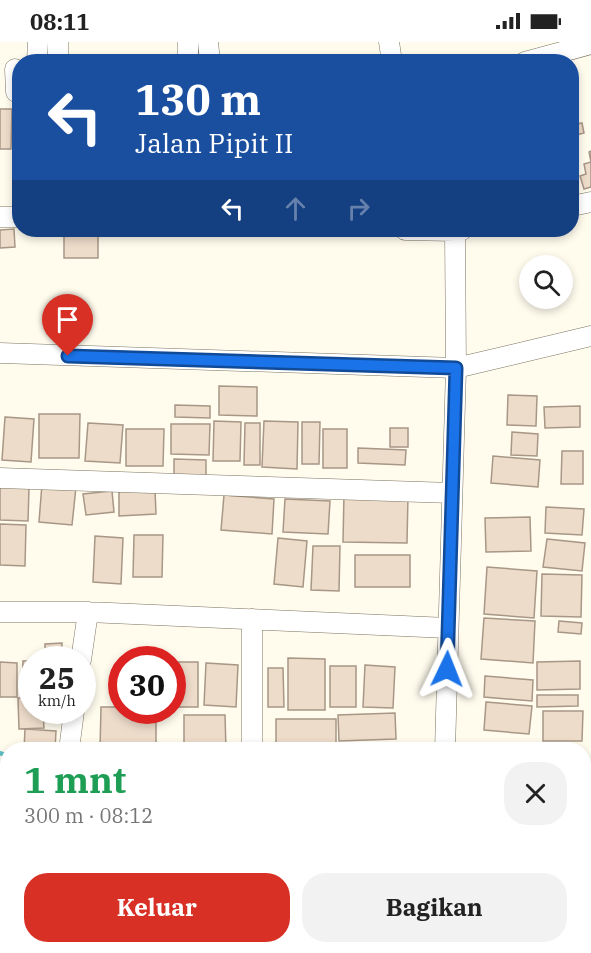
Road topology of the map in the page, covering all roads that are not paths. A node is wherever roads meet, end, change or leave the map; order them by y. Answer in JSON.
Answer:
{"nodes":[{"id":1,"x":591,"y":44,"type":"edge"},
{"id":2,"x":552,"y":49,"type":"edge"},
{"id":3,"x":457,"y":237,"type":"edge"},
{"id":4,"x":591,"y":336,"type":"edge"},
{"id":5,"x":0,"y":353,"type":"edge"},
{"id":6,"x":456,"y":368,"type":"junction"},
{"id":7,"x":0,"y":478,"type":"edge"},
{"id":8,"x":452,"y":493,"type":"junction"},
{"id":9,"x":0,"y":612,"type":"edge"},
{"id":10,"x":87,"y":612,"type":"junction"},
{"id":11,"x":252,"y":619,"type":"junction"},
{"id":12,"x":448,"y":628,"type":"junction"},
{"id":13,"x":83,"y":646,"type":"edge"},
{"id":14,"x":72,"y":724,"type":"edge"},
{"id":15,"x":70,"y":742,"type":"edge"},
{"id":16,"x":252,"y":742,"type":"edge"},
{"id":17,"x":445,"y":742,"type":"edge"}],
"edges":[{"from":1,"to":2,"type":"street"},
{"from":3,"to":6,"type":"street"},
{"from":4,"to":6,"type":"street"},
{"from":5,"to":6,"type":"street"},
{"from":6,"to":8,"type":"street"},
{"from":7,"to":8,"type":"street"},
{"from":8,"to":12,"type":"street"},
{"from":9,"to":10,"type":"street"},
{"from":10,"to":11,"type":"street"},
{"from":10,"to":13,"type":"street"},
{"from":11,"to":12,"type":"street"},
{"from":11,"to":16,"type":"street"},
{"from":12,"to":17,"type":"street"},
{"from":14,"to":15,"type":"street"}]}
